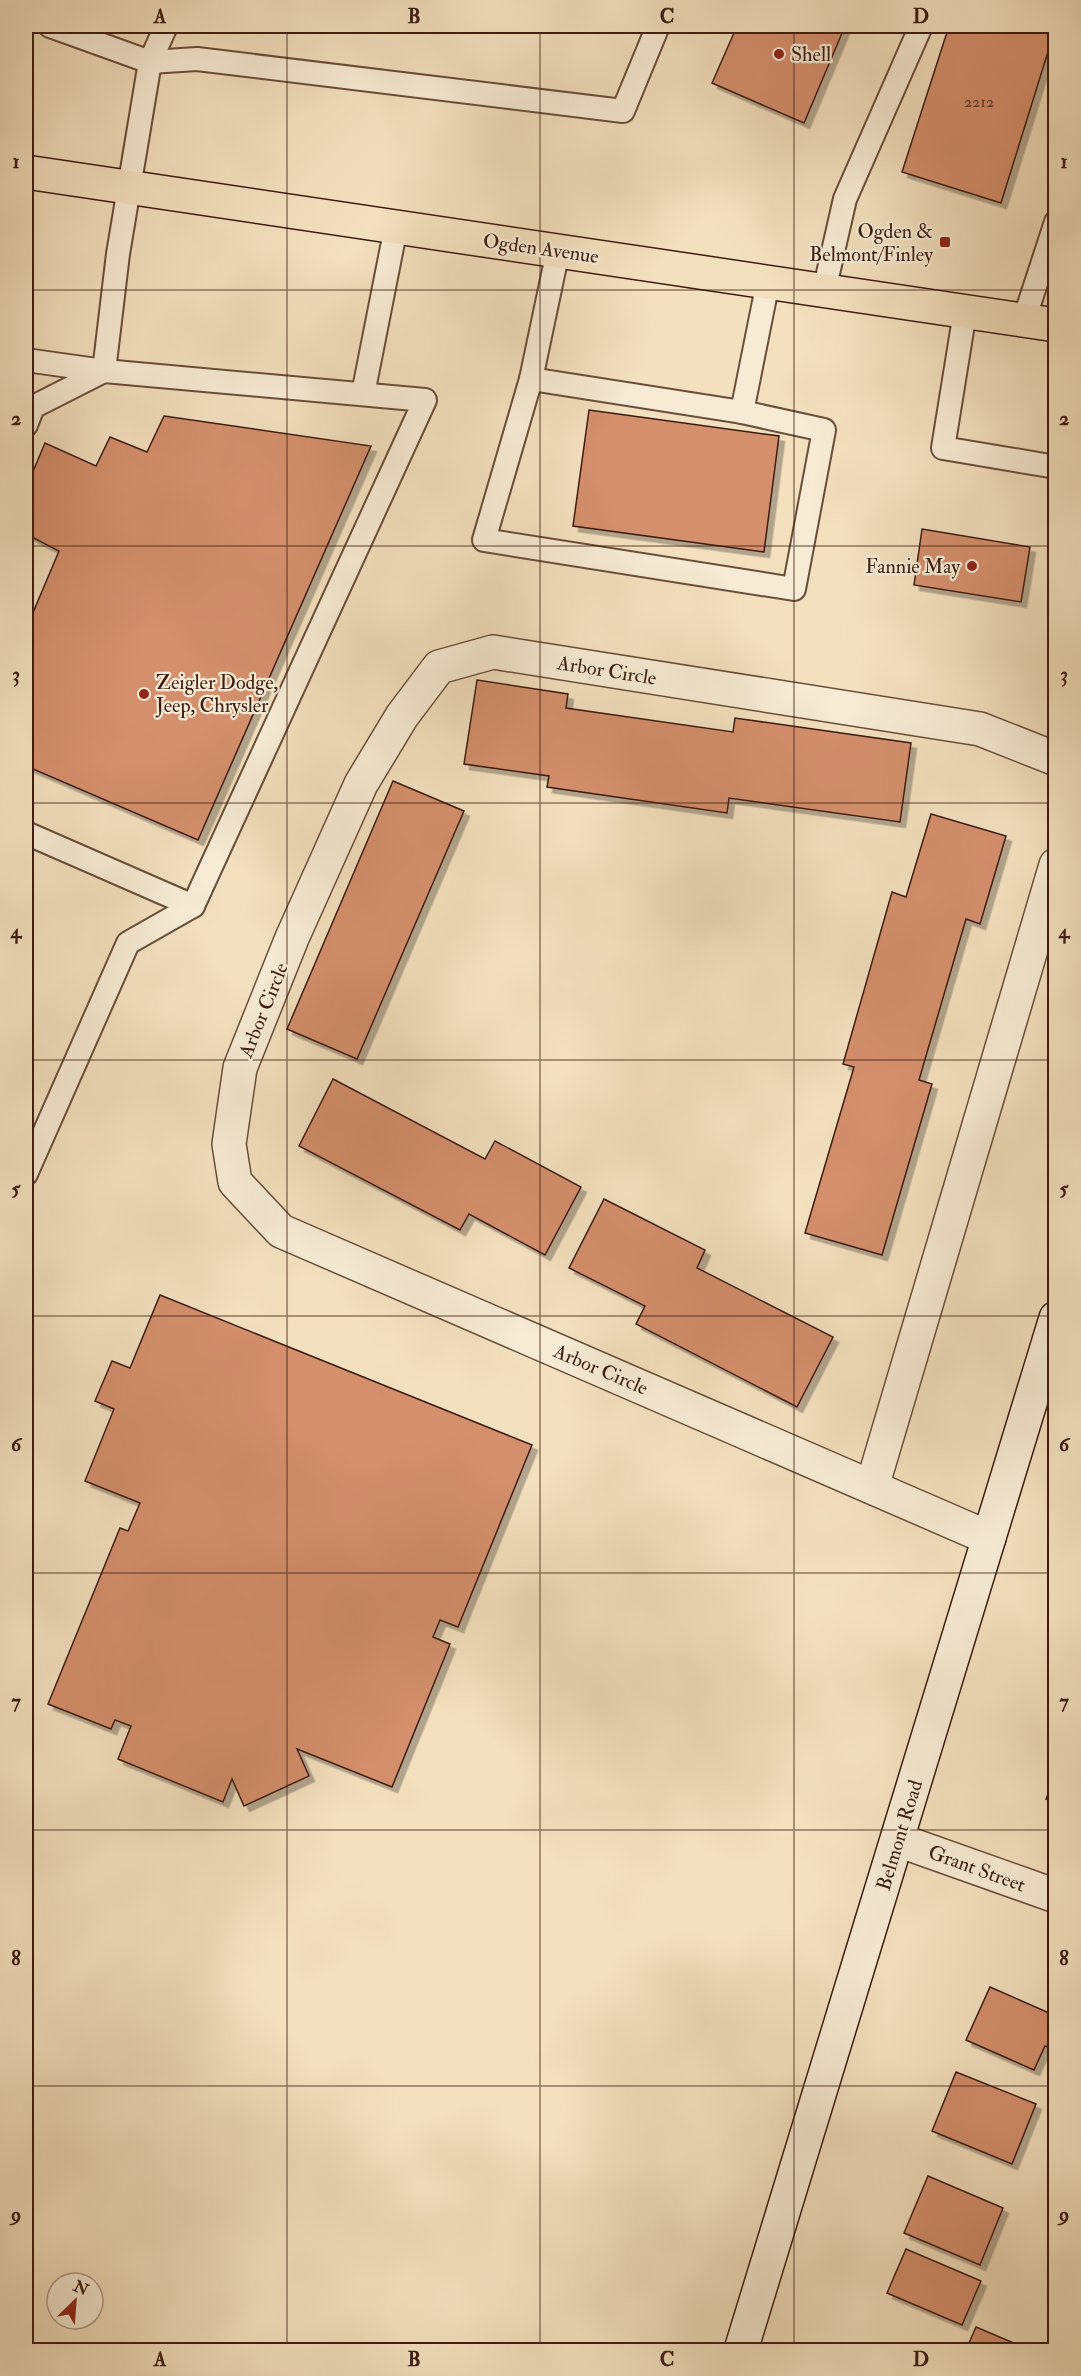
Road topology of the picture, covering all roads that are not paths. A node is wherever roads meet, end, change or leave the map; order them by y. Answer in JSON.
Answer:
{"nodes":[{"id":1,"x":50,"y":26,"type":"edge"},
{"id":2,"x":166,"y":26,"type":"edge"},
{"id":3,"x":658,"y":26,"type":"edge"},
{"id":4,"x":921,"y":26,"type":"edge"},
{"id":5,"x":150,"y":62,"type":"junction"},
{"id":6,"x":26,"y":172,"type":"edge"},
{"id":7,"x":129,"y":187,"type":"junction"},
{"id":8,"x":1056,"y":222,"type":"edge"},
{"id":9,"x":396,"y":227,"type":"junction"},
{"id":10,"x":558,"y":251,"type":"junction"},
{"id":11,"x":768,"y":282,"type":"junction"},
{"id":12,"x":824,"y":291,"type":"junction"},
{"id":13,"x":965,"y":312,"type":"junction"},
{"id":14,"x":1040,"y":323,"type":"edge"},
{"id":15,"x":26,"y":360,"type":"edge"},
{"id":16,"x":104,"y":371,"type":"junction"},
{"id":17,"x":531,"y":379,"type":"junction"},
{"id":18,"x":363,"y":394,"type":"junction"},
{"id":19,"x":742,"y":412,"type":"junction"},
{"id":20,"x":26,"y":425,"type":"edge"},
{"id":21,"x":1056,"y":467,"type":"edge"},
{"id":22,"x":1056,"y":759,"type":"edge"},
{"id":23,"x":26,"y":833,"type":"edge"},
{"id":24,"x":1056,"y":865,"type":"edge"},
{"id":25,"x":193,"y":906,"type":"junction"},
{"id":26,"x":26,"y":1174,"type":"edge"},
{"id":27,"x":1056,"y":1318,"type":"edge"},
{"id":28,"x":872,"y":1486,"type":"junction"},
{"id":29,"x":989,"y":1538,"type":"junction"},
{"id":30,"x":898,"y":1840,"type":"junction"},
{"id":31,"x":1056,"y":1896,"type":"edge"},
{"id":32,"x":741,"y":2350,"type":"edge"}],
"edges":[{"from":1,"to":5,"type":"lane"},
{"from":2,"to":5,"type":"lane"},
{"from":3,"to":5,"type":"lane"},
{"from":4,"to":12,"type":"lane"},
{"from":5,"to":7,"type":"lane"},
{"from":6,"to":7,"type":"main road","name":"Ogden Avenue"},
{"from":7,"to":9,"type":"main road","name":"Ogden Avenue"},
{"from":7,"to":16,"type":"lane"},
{"from":8,"to":14,"type":"lane"},
{"from":9,"to":10,"type":"main road","name":"Ogden Avenue"},
{"from":9,"to":18,"type":"lane"},
{"from":10,"to":11,"type":"main road","name":"Ogden Avenue"},
{"from":10,"to":17,"type":"lane"},
{"from":11,"to":12,"type":"main road","name":"Ogden Avenue"},
{"from":11,"to":19,"type":"lane"},
{"from":12,"to":13,"type":"main road","name":"Ogden Avenue"},
{"from":13,"to":14,"type":"main road","name":"Ogden Avenue"},
{"from":13,"to":21,"type":"lane"},
{"from":15,"to":16,"type":"lane"},
{"from":16,"to":18,"type":"lane"},
{"from":16,"to":20,"type":"lane"},
{"from":17,"to":19,"type":"lane"},
{"from":17,"to":19,"type":"lane"},
{"from":18,"to":25,"type":"lane"},
{"from":22,"to":28,"type":"street","name":"Arbor Circle"},
{"from":23,"to":25,"type":"lane"},
{"from":24,"to":28,"type":"street"},
{"from":25,"to":26,"type":"lane"},
{"from":27,"to":29,"type":"street","name":"Belmont Road"},
{"from":28,"to":29,"type":"street","name":"Arbor Circle"},
{"from":29,"to":30,"type":"street","name":"Belmont Road"},
{"from":30,"to":31,"type":"street","name":"Grant Street"},
{"from":30,"to":32,"type":"street","name":"Belmont Road"}]}
